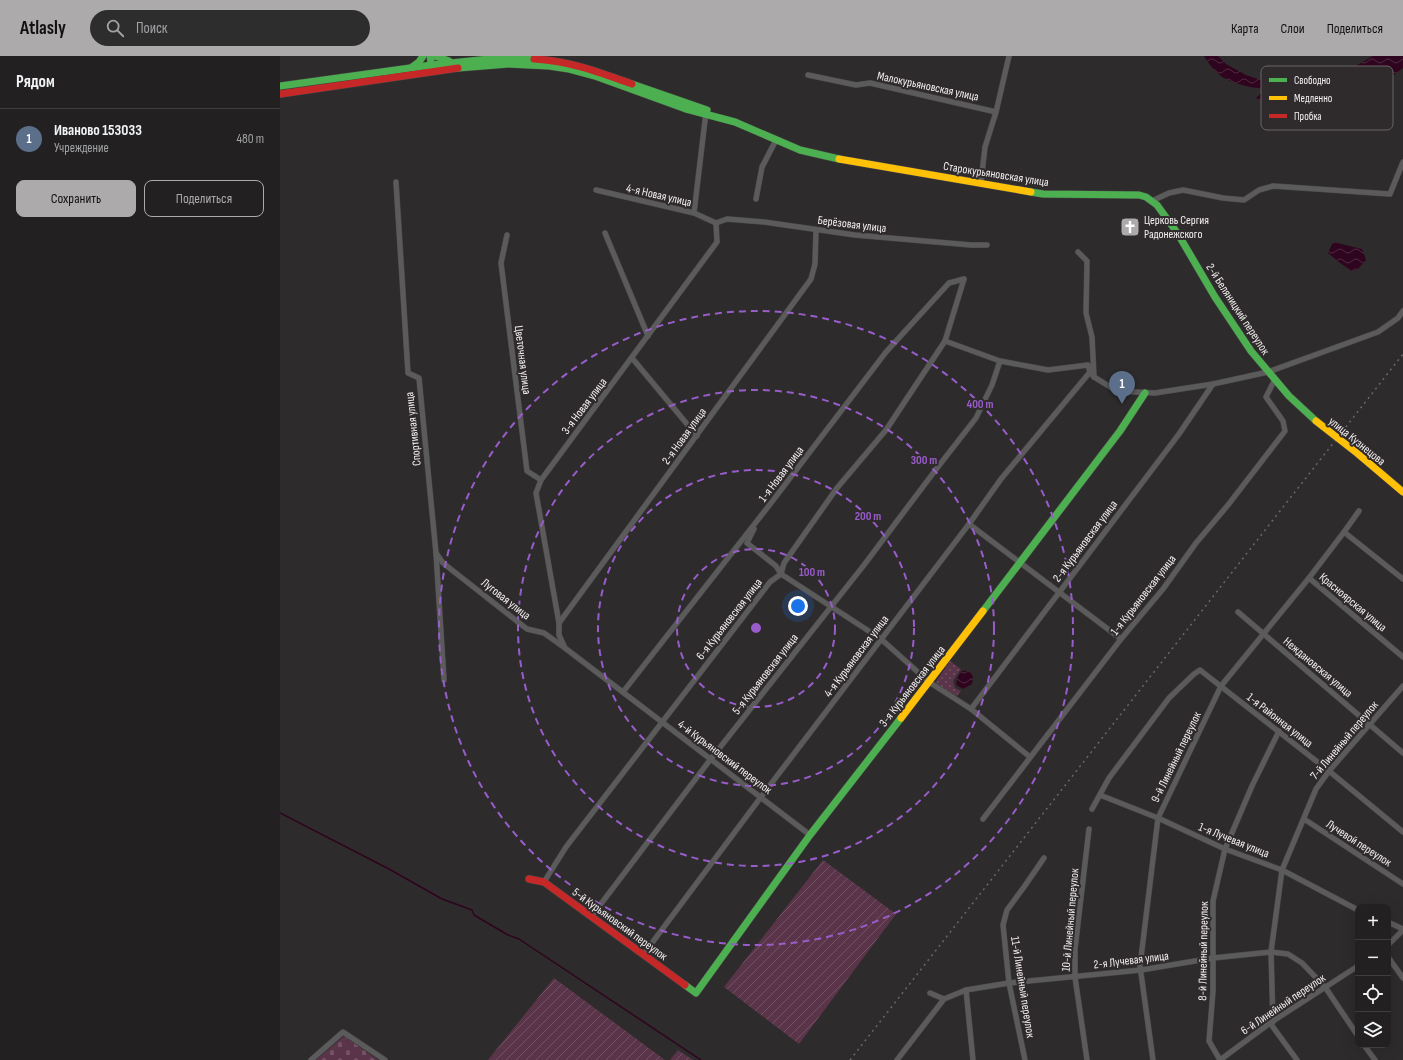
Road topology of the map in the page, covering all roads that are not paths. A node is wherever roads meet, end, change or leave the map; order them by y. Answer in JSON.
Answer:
{"nodes":[{"id":1,"x":423,"y":56,"type":"edge"},
{"id":2,"x":430,"y":56,"type":"edge"},
{"id":3,"x":435,"y":56,"type":"edge"},
{"id":4,"x":1009,"y":56,"type":"edge"},
{"id":5,"x":465,"y":61,"type":"junction"},
{"id":6,"x":412,"y":67,"type":"junction"},
{"id":7,"x":432,"y":68,"type":"junction"},
{"id":8,"x":808,"y":75,"type":"dead end"},
{"id":9,"x":280,"y":86,"type":"edge"},
{"id":10,"x":280,"y":94,"type":"edge"},
{"id":11,"x":706,"y":112,"type":"junction"},
{"id":12,"x":996,"y":112,"type":"junction"},
{"id":13,"x":776,"y":140,"type":"junction"},
{"id":14,"x":1403,"y":162,"type":"edge"},
{"id":15,"x":396,"y":182,"type":"dead end"},
{"id":16,"x":981,"y":182,"type":"junction"},
{"id":17,"x":596,"y":190,"type":"dead end"},
{"id":18,"x":756,"y":199,"type":"dead end"},
{"id":19,"x":1152,"y":200,"type":"junction"},
{"id":20,"x":694,"y":212,"type":"junction"},
{"id":21,"x":716,"y":223,"type":"junction"},
{"id":22,"x":816,"y":230,"type":"junction"},
{"id":23,"x":604,"y":233,"type":"dead end"},
{"id":24,"x":507,"y":235,"type":"dead end"},
{"id":25,"x":987,"y":245,"type":"dead end"},
{"id":26,"x":1078,"y":252,"type":"dead end"},
{"id":27,"x":964,"y":279,"type":"joint"},
{"id":28,"x":1403,"y":312,"type":"edge"},
{"id":29,"x":648,"y":336,"type":"junction"},
{"id":30,"x":945,"y":341,"type":"junction"},
{"id":31,"x":632,"y":358,"type":"junction"},
{"id":32,"x":1000,"y":361,"type":"junction"},
{"id":33,"x":1268,"y":372,"type":"junction"},
{"id":34,"x":1092,"y":375,"type":"junction"},
{"id":35,"x":1274,"y":381,"type":"junction"},
{"id":36,"x":1213,"y":384,"type":"junction"},
{"id":37,"x":1145,"y":393,"type":"junction"},
{"id":38,"x":1316,"y":422,"type":"joint"},
{"id":39,"x":696,"y":436,"type":"junction"},
{"id":40,"x":541,"y":480,"type":"junction"},
{"id":41,"x":1403,"y":492,"type":"edge"},
{"id":42,"x":1359,"y":511,"type":"dead end"},
{"id":43,"x":758,"y":519,"type":"junction"},
{"id":44,"x":969,"y":524,"type":"junction"},
{"id":45,"x":1344,"y":532,"type":"junction"},
{"id":46,"x":436,"y":553,"type":"junction"},
{"id":47,"x":1019,"y":562,"type":"junction"},
{"id":48,"x":781,"y":574,"type":"junction"},
{"id":49,"x":1309,"y":578,"type":"junction"},
{"id":50,"x":1403,"y":579,"type":"edge"},
{"id":51,"x":1060,"y":592,"type":"junction"},
{"id":52,"x":832,"y":606,"type":"junction"},
{"id":53,"x":1238,"y":612,"type":"dead end"},
{"id":54,"x":559,"y":623,"type":"junction"},
{"id":55,"x":1263,"y":633,"type":"junction"},
{"id":56,"x":881,"y":639,"type":"junction"},
{"id":57,"x":1121,"y":639,"type":"junction"},
{"id":58,"x":565,"y":648,"type":"junction"},
{"id":59,"x":1403,"y":657,"type":"edge"},
{"id":60,"x":444,"y":680,"type":"dead end"},
{"id":61,"x":929,"y":682,"type":"junction"},
{"id":62,"x":1221,"y":686,"type":"junction"},
{"id":63,"x":1403,"y":686,"type":"edge"},
{"id":64,"x":625,"y":694,"type":"junction"},
{"id":65,"x":971,"y":709,"type":"junction"},
{"id":66,"x":662,"y":722,"type":"junction"},
{"id":67,"x":1370,"y":725,"type":"junction"},
{"id":68,"x":1279,"y":732,"type":"junction"},
{"id":69,"x":1403,"y":753,"type":"edge"},
{"id":70,"x":1030,"y":757,"type":"junction"},
{"id":71,"x":710,"y":760,"type":"junction"},
{"id":72,"x":1329,"y":771,"type":"junction"},
{"id":73,"x":1100,"y":794,"type":"junction"},
{"id":74,"x":761,"y":797,"type":"junction"},
{"id":75,"x":1092,"y":809,"type":"dead end"},
{"id":76,"x":983,"y":818,"type":"dead end"},
{"id":77,"x":1158,"y":818,"type":"junction"},
{"id":78,"x":1304,"y":819,"type":"junction"},
{"id":79,"x":1089,"y":829,"type":"dead end"},
{"id":80,"x":1403,"y":832,"type":"edge"},
{"id":81,"x":810,"y":835,"type":"junction"},
{"id":82,"x":1225,"y":849,"type":"junction"},
{"id":83,"x":1044,"y":858,"type":"dead end"},
{"id":84,"x":1282,"y":870,"type":"junction"},
{"id":85,"x":529,"y":879,"type":"dead end"},
{"id":86,"x":544,"y":882,"type":"junction"},
{"id":87,"x":1403,"y":884,"type":"edge"},
{"id":88,"x":1355,"y":908,"type":"edge"},
{"id":89,"x":591,"y":917,"type":"junction"},
{"id":90,"x":1391,"y":923,"type":"edge"},
{"id":91,"x":1403,"y":929,"type":"edge"},
{"id":92,"x":1391,"y":942,"type":"edge"},
{"id":93,"x":1271,"y":952,"type":"junction"},
{"id":94,"x":643,"y":955,"type":"junction"},
{"id":95,"x":1213,"y":958,"type":"junction"},
{"id":96,"x":1391,"y":961,"type":"edge"},
{"id":97,"x":1355,"y":968,"type":"edge"},
{"id":98,"x":1141,"y":970,"type":"junction"},
{"id":99,"x":1075,"y":977,"type":"junction"},
{"id":100,"x":1403,"y":978,"type":"edge"},
{"id":101,"x":1009,"y":983,"type":"junction"},
{"id":102,"x":1325,"y":987,"type":"junction"},
{"id":103,"x":966,"y":990,"type":"junction"},
{"id":104,"x":696,"y":993,"type":"joint"},
{"id":105,"x":930,"y":993,"type":"dead end"},
{"id":106,"x":944,"y":998,"type":"junction"},
{"id":107,"x":1272,"y":1022,"type":"junction"},
{"id":108,"x":1355,"y":1032,"type":"edge"},
{"id":109,"x":1366,"y":1048,"type":"edge"},
{"id":110,"x":311,"y":1060,"type":"edge"},
{"id":111,"x":385,"y":1060,"type":"edge"},
{"id":112,"x":897,"y":1060,"type":"edge"},
{"id":113,"x":973,"y":1060,"type":"edge"},
{"id":114,"x":1025,"y":1060,"type":"edge"},
{"id":115,"x":1087,"y":1060,"type":"edge"},
{"id":116,"x":1153,"y":1060,"type":"edge"},
{"id":117,"x":1220,"y":1060,"type":"edge"},
{"id":118,"x":1298,"y":1060,"type":"edge"},
{"id":119,"x":1375,"y":1060,"type":"edge"}],
"edges":[{"from":1,"to":6,"type":"main road"},
{"from":2,"to":7,"type":"main road"},
{"from":3,"to":5,"type":"main road"},
{"from":4,"to":12,"type":"street"},
{"from":5,"to":7,"type":"main road"},
{"from":5,"to":11,"type":"main road"},
{"from":6,"to":7,"type":"main road"},
{"from":6,"to":9,"type":"main road"},
{"from":7,"to":10,"type":"main road"},
{"from":7,"to":11,"type":"main road","name":"Старокурьяновская улица"},
{"from":8,"to":12,"type":"street","name":"Малокурьяновская улица"},
{"from":11,"to":13,"type":"main road","name":"Старокурьяновская улица"},
{"from":11,"to":20,"type":"street"},
{"from":12,"to":16,"type":"street"},
{"from":13,"to":16,"type":"main road","name":"Старокурьяновская улица"},
{"from":13,"to":18,"type":"street"},
{"from":14,"to":19,"type":"street"},
{"from":15,"to":46,"type":"street","name":"Спортивная улица"},
{"from":16,"to":19,"type":"main road","name":"Старокурьяновская улица"},
{"from":17,"to":20,"type":"street","name":"4-я Новая улица"},
{"from":19,"to":33,"type":"main road","name":"2-й Беляницкий переулок"},
{"from":20,"to":21,"type":"street","name":"4-я Новая улица"},
{"from":21,"to":22,"type":"street","name":"Берёзовая улица"},
{"from":21,"to":29,"type":"street","name":"3-я Новая улица"},
{"from":22,"to":25,"type":"street","name":"Берёзовая улица"},
{"from":22,"to":39,"type":"street","name":"2-я Новая улица"},
{"from":23,"to":29,"type":"street"},
{"from":24,"to":40,"type":"street","name":"Цветочная улица"},
{"from":26,"to":34,"type":"street"},
{"from":27,"to":30,"type":"street","name":"6-я Курьяновская улица"},
{"from":27,"to":43,"type":"street","name":"1-я Новая улица"},
{"from":28,"to":33,"type":"street"},
{"from":29,"to":31,"type":"street","name":"3-я Новая улица"},
{"from":30,"to":32,"type":"street"},
{"from":30,"to":48,"type":"street","name":"6-я Курьяновская улица"},
{"from":31,"to":39,"type":"street"},
{"from":31,"to":40,"type":"street","name":"3-я Новая улица"},
{"from":32,"to":34,"type":"street"},
{"from":32,"to":52,"type":"street","name":"5-я Курьяновская улица"},
{"from":33,"to":35,"type":"main road","name":"2-й Беляницкий переулок"},
{"from":33,"to":36,"type":"street"},
{"from":34,"to":37,"type":"street"},
{"from":34,"to":44,"type":"street","name":"4-я Курьяновская улица"},
{"from":35,"to":38,"type":"main road","name":"2-й Беляницкий переулок"},
{"from":35,"to":57,"type":"street","name":"1-я Курьяновская улица"},
{"from":36,"to":37,"type":"street"},
{"from":36,"to":51,"type":"street","name":"2-я Курьяновская улица"},
{"from":37,"to":47,"type":"main road","name":"3-я Курьяновская улица"},
{"from":38,"to":41,"type":"main road","name":"улица Кузнецова","bridge":true},
{"from":39,"to":54,"type":"street","name":"2-я Новая улица"},
{"from":40,"to":54,"type":"street","name":"3-я Новая улица"},
{"from":42,"to":45,"type":"street","name":"9-й Линейный переулок"},
{"from":43,"to":48,"type":"street"},
{"from":43,"to":64,"type":"street","name":"1-я Новая улица"},
{"from":44,"to":47,"type":"street"},
{"from":44,"to":56,"type":"street","name":"4-я Курьяновская улица"},
{"from":45,"to":49,"type":"street","name":"9-й Линейный переулок"},
{"from":45,"to":50,"type":"street"},
{"from":46,"to":58,"type":"street","name":"Луговая улица"},
{"from":46,"to":60,"type":"street","name":"Спортивная улица"},
{"from":47,"to":51,"type":"street"},
{"from":47,"to":61,"type":"main road","name":"3-я Курьяновская улица"},
{"from":48,"to":52,"type":"street"},
{"from":48,"to":66,"type":"street","name":"6-я Курьяновская улица"},
{"from":49,"to":55,"type":"street","name":"9-й Линейный переулок"},
{"from":49,"to":59,"type":"street","name":"Красноярская улица"},
{"from":51,"to":57,"type":"street"},
{"from":51,"to":65,"type":"street","name":"2-я Курьяновская улица"},
{"from":52,"to":56,"type":"street"},
{"from":52,"to":71,"type":"street","name":"5-я Курьяновская улица"},
{"from":53,"to":55,"type":"street","name":"Неждановская улица"},
{"from":54,"to":58,"type":"street"},
{"from":55,"to":62,"type":"street","name":"9-й Линейный переулок"},
{"from":55,"to":67,"type":"street","name":"Неждановская улица"},
{"from":56,"to":61,"type":"street"},
{"from":56,"to":74,"type":"street","name":"4-я Курьяновская улица"},
{"from":57,"to":70,"type":"street","name":"1-я Курьяновская улица"},
{"from":58,"to":64,"type":"street","name":"Луговая улица"},
{"from":61,"to":65,"type":"street"},
{"from":61,"to":81,"type":"main road","name":"3-я Курьяновская улица"},
{"from":62,"to":68,"type":"street","name":"1-я Районная улица"},
{"from":62,"to":73,"type":"street","name":"1-я Районная улица"},
{"from":62,"to":77,"type":"street","name":"9-й Линейный переулок"},
{"from":63,"to":67,"type":"street","name":"7-й Линейный переулок"},
{"from":64,"to":66,"type":"street","name":"4-й Курьяновский переулок"},
{"from":65,"to":70,"type":"street"},
{"from":66,"to":71,"type":"street","name":"4-й Курьяновский переулок"},
{"from":66,"to":86,"type":"street","name":"6-я Курьяновская улица"},
{"from":67,"to":69,"type":"street","name":"Неждановская улица"},
{"from":67,"to":72,"type":"street","name":"7-й Линейный переулок"},
{"from":68,"to":72,"type":"street","name":"1-я Районная улица"},
{"from":68,"to":82,"type":"street","name":"8-й Линейный переулок"},
{"from":70,"to":76,"type":"street","name":"1-я Курьяновская улица"},
{"from":71,"to":74,"type":"street","name":"4-й Курьяновский переулок"},
{"from":71,"to":89,"type":"street","name":"5-я Курьяновская улица"},
{"from":72,"to":78,"type":"street","name":"7-й Линейный переулок"},
{"from":72,"to":80,"type":"street","name":"1-я Районная улица"},
{"from":73,"to":75,"type":"street"},
{"from":73,"to":77,"type":"street","name":"1-я Лучевая улица"},
{"from":74,"to":81,"type":"street","name":"4-й Курьяновский переулок"},
{"from":74,"to":94,"type":"street","name":"4-я Курьяновская улица"},
{"from":77,"to":82,"type":"street","name":"1-я Лучевая улица"},
{"from":77,"to":98,"type":"street","name":"9-й Линейный переулок"},
{"from":78,"to":84,"type":"street","name":"7-й Линейный переулок"},
{"from":78,"to":87,"type":"street","name":"Лучевой переулок"},
{"from":79,"to":99,"type":"street","name":"10-й Линейный переулок"},
{"from":81,"to":104,"type":"main road","name":"3-я Курьяновская улица"},
{"from":82,"to":84,"type":"street","name":"1-я Лучевая улица"},
{"from":82,"to":95,"type":"street","name":"8-й Линейный переулок"},
{"from":83,"to":101,"type":"street","name":"11-й Линейный переулок"},
{"from":84,"to":88,"type":"street","name":"1-я Лучевая улица"},
{"from":84,"to":93,"type":"street","name":"7-й Линейный переулок"},
{"from":85,"to":86,"type":"main road","name":"5-й Курьяновский переулок"},
{"from":86,"to":89,"type":"main road","name":"5-й Курьяновский переулок"},
{"from":89,"to":94,"type":"main road","name":"5-й Курьяновский переулок"},
{"from":90,"to":91,"type":"street"},
{"from":91,"to":92,"type":"street"},
{"from":93,"to":95,"type":"street","name":"2-я Лучевая улица"},
{"from":93,"to":102,"type":"street","name":"2-я Лучевая улица"},
{"from":93,"to":107,"type":"street","name":"7-й Линейный переулок"},
{"from":94,"to":104,"type":"main road","name":"5-й Курьяновский переулок"},
{"from":95,"to":98,"type":"street","name":"2-я Лучевая улица"},
{"from":95,"to":117,"type":"street","name":"8-й Линейный переулок"},
{"from":96,"to":100,"type":"street"},
{"from":97,"to":102,"type":"street","name":"6-й Линейный переулок"},
{"from":98,"to":99,"type":"street","name":"2-я Лучевая улица"},
{"from":98,"to":116,"type":"street","name":"9-й Линейный переулок"},
{"from":99,"to":101,"type":"street","name":"2-я Лучевая улица"},
{"from":99,"to":115,"type":"street","name":"10-й Линейный переулок"},
{"from":101,"to":103,"type":"street","name":"2-я Лучевая улица"},
{"from":101,"to":114,"type":"street","name":"11-й Линейный переулок"},
{"from":102,"to":107,"type":"street","name":"6-й Линейный переулок"},
{"from":102,"to":108,"type":"street","name":"2-я Лучевая улица"},
{"from":103,"to":106,"type":"street","name":"2-я Лучевая улица"},
{"from":103,"to":113,"type":"street"},
{"from":105,"to":106,"type":"street"},
{"from":106,"to":112,"type":"street"},
{"from":107,"to":117,"type":"street","name":"6-й Линейный переулок"},
{"from":107,"to":118,"type":"street"},
{"from":109,"to":119,"type":"street"},
{"from":110,"to":111,"type":"street"}]}
